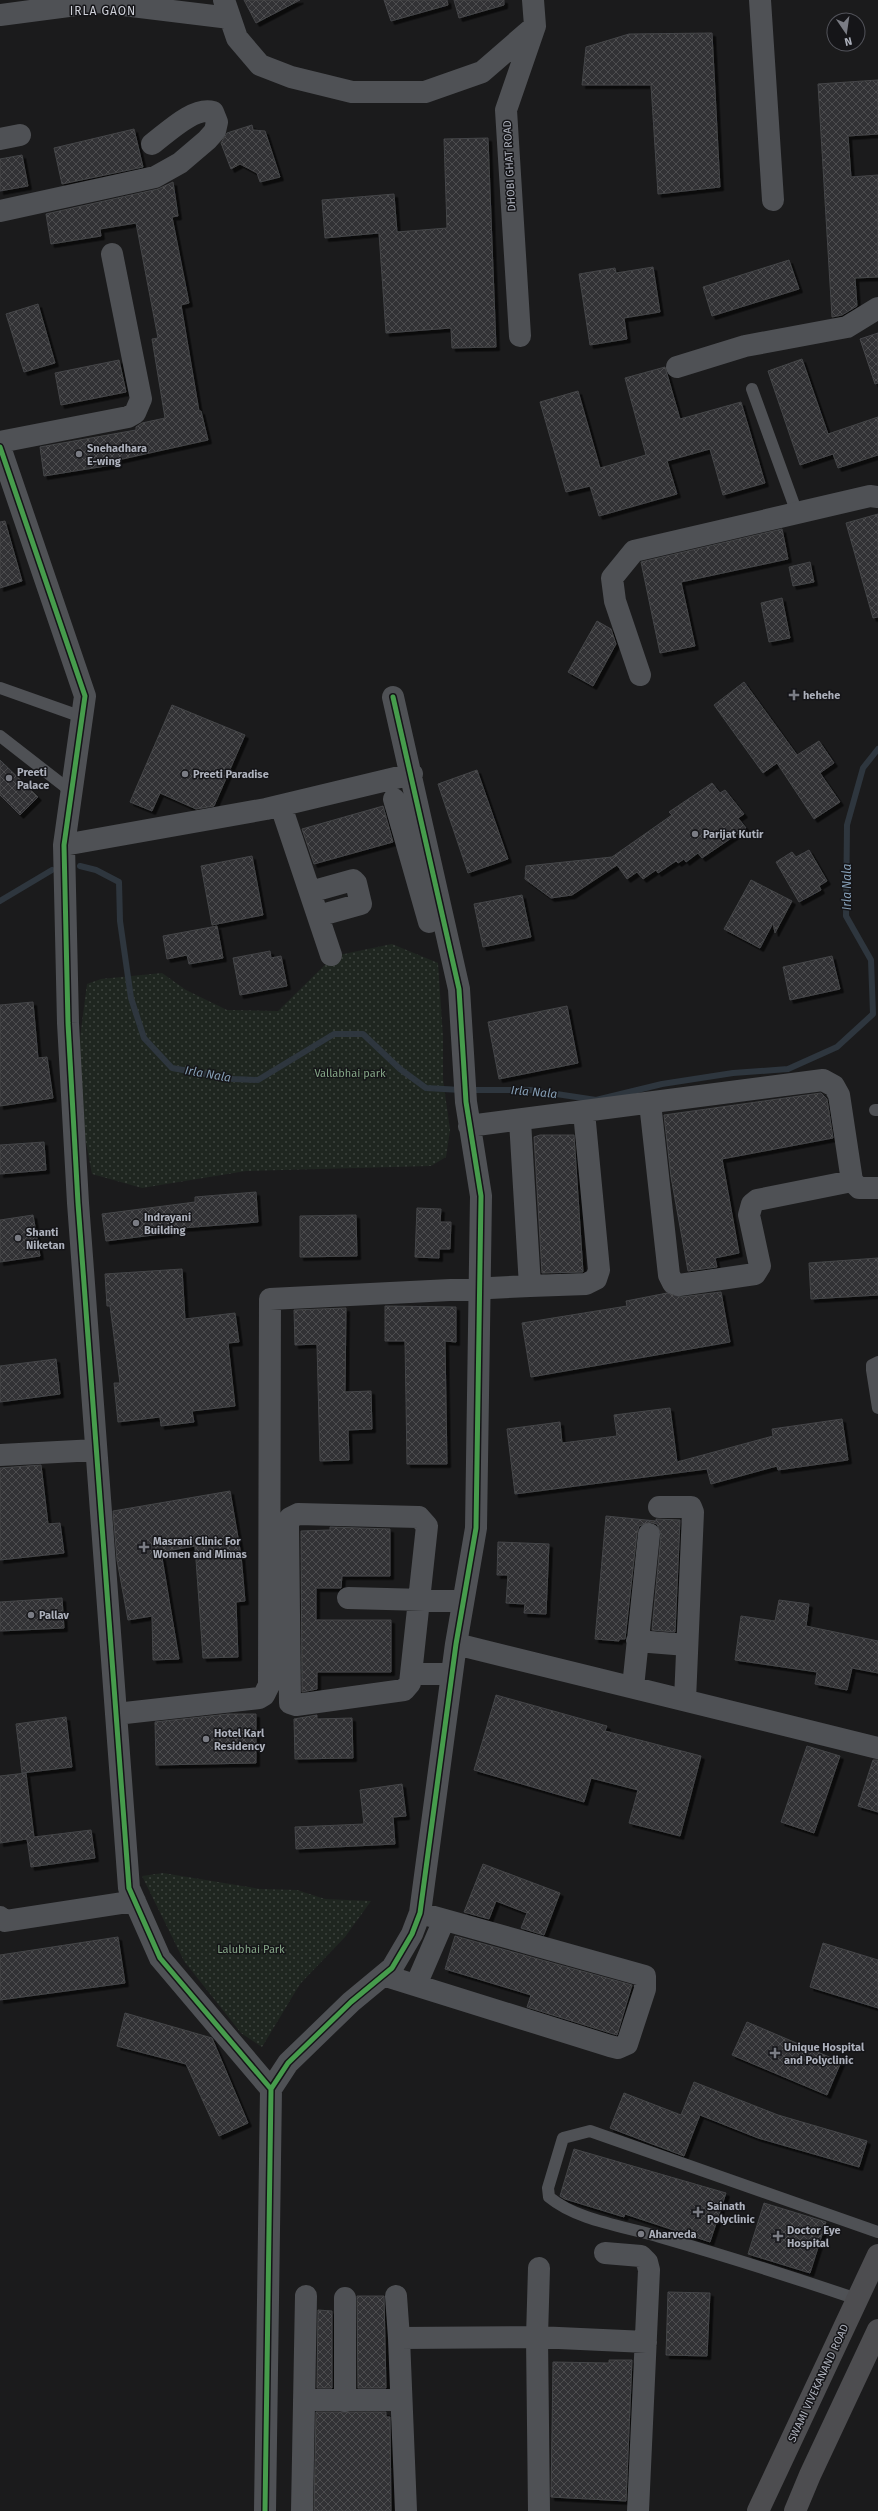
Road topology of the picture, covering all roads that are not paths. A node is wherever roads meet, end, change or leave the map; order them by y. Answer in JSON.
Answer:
{"nodes":[{"id":1,"x":533,"y":0,"type":"edge"},
{"id":2,"x":760,"y":0,"type":"edge"},
{"id":3,"x":227,"y":9,"type":"edge"},
{"id":4,"x":0,"y":15,"type":"edge"},
{"id":5,"x":535,"y":26,"type":"junction"},
{"id":6,"x":152,"y":144,"type":"dead end"},
{"id":7,"x":773,"y":200,"type":"dead end"},
{"id":8,"x":0,"y":211,"type":"edge"},
{"id":9,"x":112,"y":254,"type":"dead end"},
{"id":10,"x":878,"y":308,"type":"edge"},
{"id":11,"x":520,"y":336,"type":"dead end"},
{"id":12,"x":677,"y":367,"type":"dead end"},
{"id":13,"x":752,"y":389,"type":"dead end"},
{"id":14,"x":0,"y":442,"type":"edge"},
{"id":15,"x":0,"y":447,"type":"edge"},
{"id":16,"x":878,"y":497,"type":"edge"},
{"id":17,"x":797,"y":513,"type":"junction"},
{"id":18,"x":640,"y":675,"type":"dead end"},
{"id":19,"x":0,"y":688,"type":"edge"},
{"id":20,"x":392,"y":697,"type":"dead end"},
{"id":21,"x":82,"y":717,"type":"junction"},
{"id":22,"x":0,"y":736,"type":"edge"},
{"id":23,"x":412,"y":774,"type":"junction"},
{"id":24,"x":72,"y":792,"type":"junction"},
{"id":25,"x":394,"y":799,"type":"dead end"},
{"id":26,"x":281,"y":806,"type":"junction"},
{"id":27,"x":421,"y":815,"type":"junction"},
{"id":28,"x":400,"y":820,"type":"junction"},
{"id":29,"x":64,"y":845,"type":"junction"},
{"id":30,"x":310,"y":892,"type":"junction"},
{"id":31,"x":432,"y":909,"type":"junction"},
{"id":32,"x":318,"y":916,"type":"junction"},
{"id":33,"x":331,"y":955,"type":"dead end"},
{"id":34,"x":650,"y":1103,"type":"junction"},
{"id":35,"x":584,"y":1112,"type":"junction"},
{"id":36,"x":520,"y":1121,"type":"junction"},
{"id":37,"x":469,"y":1126,"type":"junction"},
{"id":38,"x":852,"y":1181,"type":"junction"},
{"id":39,"x":878,"y":1188,"type":"edge"},
{"id":40,"x":530,"y":1286,"type":"junction"},
{"id":41,"x":480,"y":1288,"type":"junction"},
{"id":42,"x":878,"y":1362,"type":"edge"},
{"id":43,"x":878,"y":1408,"type":"edge"},
{"id":44,"x":96,"y":1450,"type":"junction"},
{"id":45,"x":0,"y":1455,"type":"edge"},
{"id":46,"x":659,"y":1507,"type":"dead end"},
{"id":47,"x":649,"y":1534,"type":"dead end"},
{"id":48,"x":279,"y":1591,"type":"junction"},
{"id":49,"x":348,"y":1598,"type":"dead end"},
{"id":50,"x":420,"y":1599,"type":"junction"},
{"id":51,"x":463,"y":1601,"type":"junction"},
{"id":52,"x":637,"y":1641,"type":"junction"},
{"id":53,"x":456,"y":1644,"type":"junction"},
{"id":54,"x":687,"y":1645,"type":"junction"},
{"id":55,"x":279,"y":1662,"type":"junction"},
{"id":56,"x":412,"y":1674,"type":"junction"},
{"id":57,"x":451,"y":1674,"type":"junction"},
{"id":58,"x":633,"y":1688,"type":"junction"},
{"id":59,"x":684,"y":1700,"type":"junction"},
{"id":60,"x":116,"y":1714,"type":"junction"},
{"id":61,"x":878,"y":1748,"type":"edge"},
{"id":62,"x":135,"y":1902,"type":"junction"},
{"id":63,"x":420,"y":1913,"type":"junction"},
{"id":64,"x":0,"y":1918,"type":"edge"},
{"id":65,"x":444,"y":1920,"type":"junction"},
{"id":66,"x":396,"y":1960,"type":"junction"},
{"id":67,"x":423,"y":1969,"type":"junction"},
{"id":68,"x":271,"y":2089,"type":"junction"},
{"id":69,"x":878,"y":2232,"type":"edge"},
{"id":70,"x":605,"y":2253,"type":"dead end"},
{"id":71,"x":878,"y":2255,"type":"edge"},
{"id":72,"x":539,"y":2268,"type":"dead end"},
{"id":73,"x":306,"y":2296,"type":"dead end"},
{"id":74,"x":396,"y":2296,"type":"dead end"},
{"id":75,"x":344,"y":2298,"type":"dead end"},
{"id":76,"x":857,"y":2299,"type":"junction"},
{"id":77,"x":878,"y":2330,"type":"edge"},
{"id":78,"x":399,"y":2338,"type":"junction"},
{"id":79,"x":537,"y":2338,"type":"junction"},
{"id":80,"x":646,"y":2342,"type":"junction"},
{"id":81,"x":872,"y":2359,"type":"edge"},
{"id":82,"x":304,"y":2400,"type":"junction"},
{"id":83,"x":401,"y":2400,"type":"junction"},
{"id":84,"x":345,"y":2401,"type":"junction"},
{"id":85,"x":265,"y":2511,"type":"edge"},
{"id":86,"x":302,"y":2511,"type":"edge"},
{"id":87,"x":406,"y":2511,"type":"edge"},
{"id":88,"x":539,"y":2511,"type":"edge"},
{"id":89,"x":638,"y":2511,"type":"edge"},
{"id":90,"x":758,"y":2511,"type":"edge"},
{"id":91,"x":795,"y":2511,"type":"edge"}],
"edges":[{"from":1,"to":5,"type":"street","name":"DHOBI GHAT ROAD"},
{"from":2,"to":7,"type":"street"},
{"from":3,"to":4,"type":"street"},
{"from":3,"to":5,"type":"street"},
{"from":5,"to":11,"type":"street","name":"DHOBI GHAT ROAD"},
{"from":6,"to":8,"type":"street"},
{"from":9,"to":14,"type":"street"},
{"from":10,"to":12,"type":"street"},
{"from":13,"to":17,"type":"lane"},
{"from":15,"to":21,"type":"street"},
{"from":16,"to":17,"type":"street"},
{"from":17,"to":18,"type":"street"},
{"from":19,"to":21,"type":"lane"},
{"from":20,"to":23,"type":"street"},
{"from":21,"to":24,"type":"street"},
{"from":22,"to":24,"type":"lane"},
{"from":23,"to":26,"type":"street"},
{"from":23,"to":27,"type":"street"},
{"from":24,"to":29,"type":"street"},
{"from":25,"to":28,"type":"street"},
{"from":26,"to":29,"type":"street"},
{"from":26,"to":30,"type":"street"},
{"from":27,"to":28,"type":"street"},
{"from":27,"to":31,"type":"street"},
{"from":28,"to":31,"type":"street"},
{"from":29,"to":44,"type":"street"},
{"from":30,"to":32,"type":"street"},
{"from":30,"to":32,"type":"street"},
{"from":31,"to":37,"type":"street"},
{"from":32,"to":33,"type":"street"},
{"from":34,"to":35,"type":"street"},
{"from":34,"to":38,"type":"street"},
{"from":34,"to":38,"type":"street"},
{"from":35,"to":36,"type":"street"},
{"from":35,"to":40,"type":"street"},
{"from":36,"to":37,"type":"street"},
{"from":36,"to":40,"type":"street"},
{"from":37,"to":41,"type":"street"},
{"from":38,"to":39,"type":"street"},
{"from":40,"to":41,"type":"street"},
{"from":41,"to":48,"type":"street"},
{"from":41,"to":51,"type":"street"},
{"from":42,"to":43,"type":"lane"},
{"from":44,"to":45,"type":"street"},
{"from":44,"to":60,"type":"street"},
{"from":46,"to":54,"type":"street"},
{"from":47,"to":52,"type":"street"},
{"from":48,"to":50,"type":"street"},
{"from":48,"to":55,"type":"street"},
{"from":49,"to":50,"type":"street"},
{"from":50,"to":51,"type":"street"},
{"from":50,"to":56,"type":"street"},
{"from":51,"to":53,"type":"street"},
{"from":52,"to":54,"type":"street"},
{"from":52,"to":58,"type":"street"},
{"from":53,"to":57,"type":"street"},
{"from":53,"to":58,"type":"street"},
{"from":54,"to":59,"type":"street"},
{"from":55,"to":56,"type":"street"},
{"from":55,"to":60,"type":"street"},
{"from":56,"to":57,"type":"street"},
{"from":57,"to":63,"type":"street"},
{"from":58,"to":59,"type":"street"},
{"from":59,"to":61,"type":"street"},
{"from":60,"to":62,"type":"street"},
{"from":62,"to":64,"type":"street"},
{"from":62,"to":68,"type":"street"},
{"from":63,"to":65,"type":"street"},
{"from":63,"to":66,"type":"street"},
{"from":65,"to":67,"type":"street"},
{"from":65,"to":67,"type":"street"},
{"from":66,"to":67,"type":"street"},
{"from":66,"to":67,"type":"street"},
{"from":66,"to":68,"type":"street"},
{"from":68,"to":85,"type":"street"},
{"from":69,"to":76,"type":"lane"},
{"from":70,"to":80,"type":"street"},
{"from":71,"to":76,"type":"main road","name":"SWAMI VIVEKANAND ROAD"},
{"from":72,"to":79,"type":"street"},
{"from":73,"to":82,"type":"street"},
{"from":74,"to":78,"type":"street"},
{"from":75,"to":84,"type":"street"},
{"from":76,"to":90,"type":"main road","name":"SWAMI VIVEKANAND ROAD"},
{"from":77,"to":81,"type":"main road"},
{"from":78,"to":79,"type":"street"},
{"from":78,"to":83,"type":"street"},
{"from":79,"to":80,"type":"street"},
{"from":79,"to":88,"type":"street"},
{"from":80,"to":89,"type":"street"},
{"from":81,"to":91,"type":"main road"},
{"from":82,"to":84,"type":"street"},
{"from":82,"to":86,"type":"street"},
{"from":83,"to":84,"type":"street"},
{"from":83,"to":87,"type":"street"}]}
